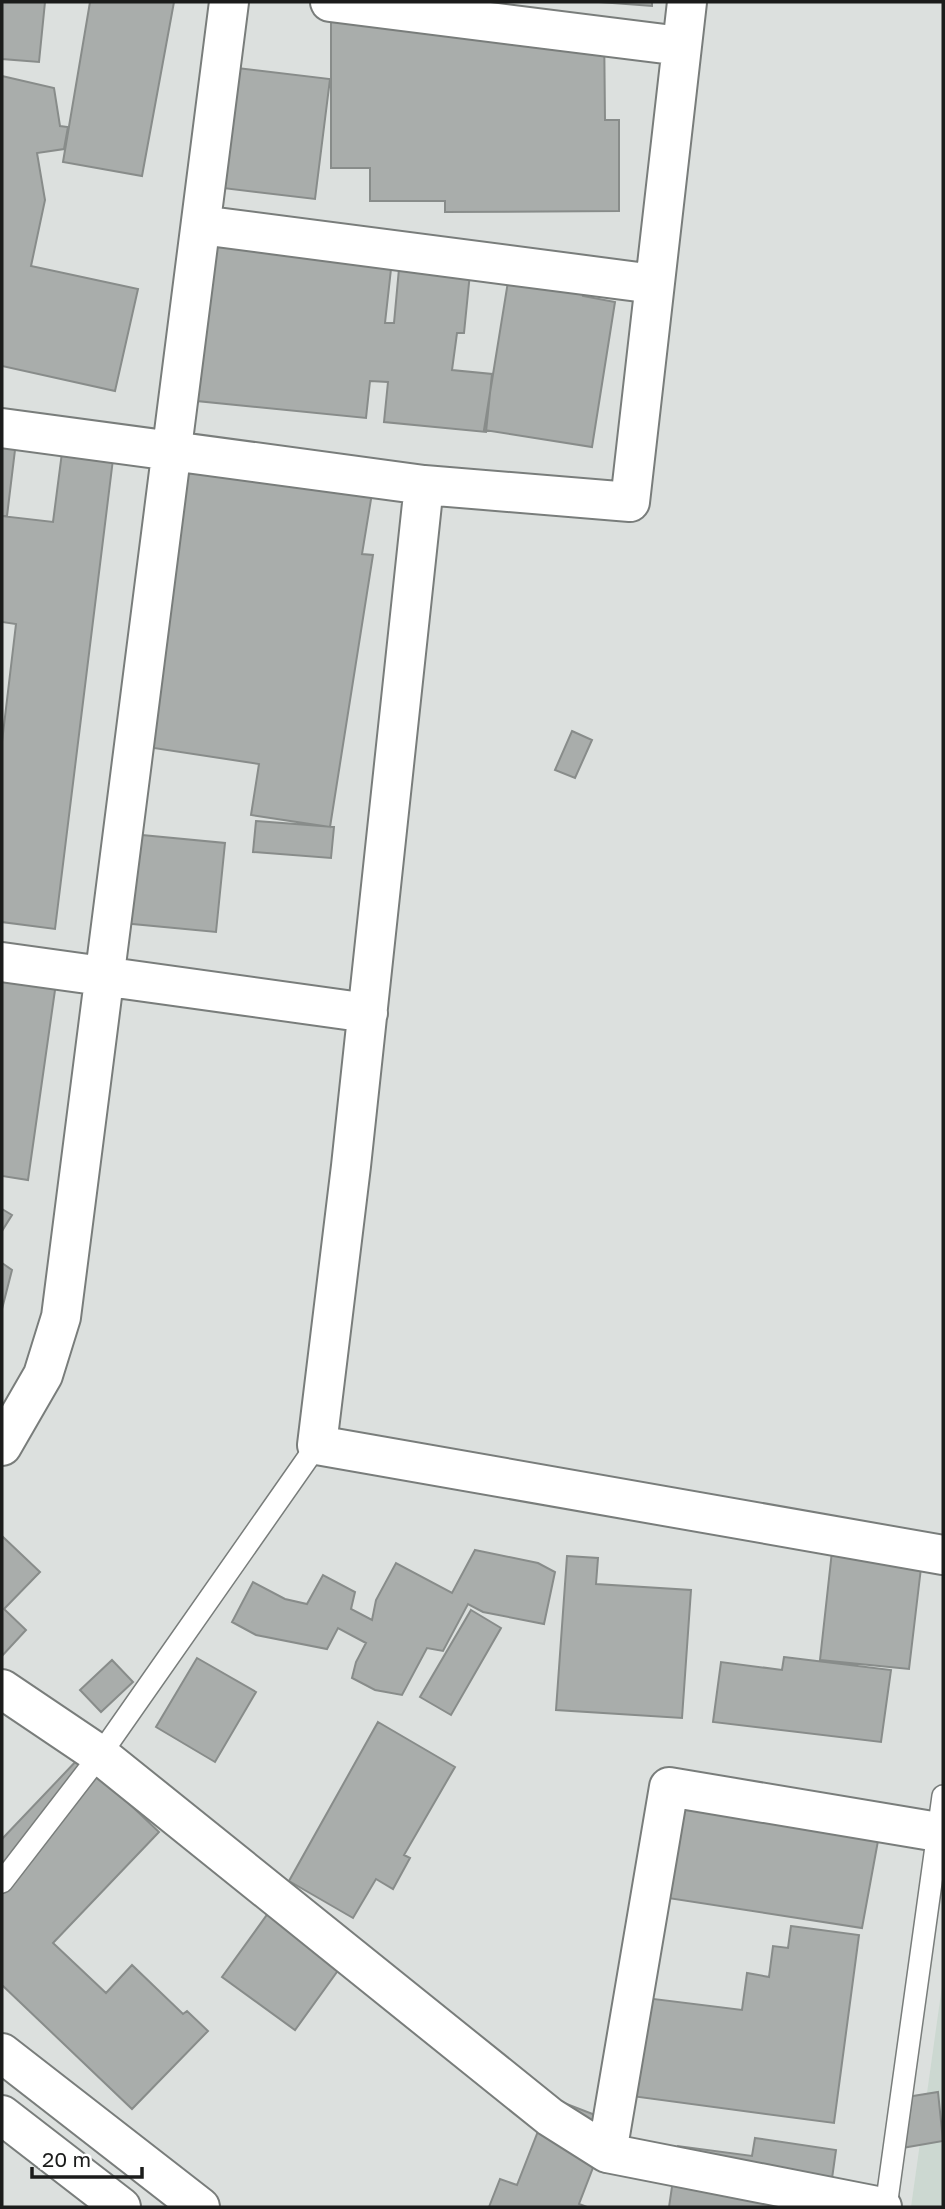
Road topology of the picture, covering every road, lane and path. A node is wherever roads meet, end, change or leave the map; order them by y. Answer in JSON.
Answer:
{"nodes":[{"id":1,"x":229,"y":2,"type":"edge"},
{"id":2,"x":330,"y":2,"type":"edge"},
{"id":3,"x":687,"y":2,"type":"edge"},
{"id":4,"x":681,"y":46,"type":"junction"},
{"id":5,"x":201,"y":225,"type":"junction"},
{"id":6,"x":653,"y":284,"type":"junction"},
{"id":7,"x":2,"y":428,"type":"edge"},
{"id":8,"x":173,"y":451,"type":"junction"},
{"id":9,"x":424,"y":485,"type":"junction"},
{"id":10,"x":2,"y":962,"type":"edge"},
{"id":11,"x":105,"y":977,"type":"junction"},
{"id":12,"x":368,"y":1013,"type":"junction"},
{"id":13,"x":317,"y":1445,"type":"junction"},
{"id":14,"x":2,"y":1446,"type":"edge"},
{"id":15,"x":943,"y":1555,"type":"edge"},
{"id":16,"x":2,"y":1689,"type":"edge"},
{"id":17,"x":100,"y":1755,"type":"junction"},
{"id":18,"x":941,"y":1814,"type":"edge"},
{"id":19,"x":2,"y":1882,"type":"edge"},
{"id":20,"x":2,"y":2053,"type":"edge"},
{"id":21,"x":2,"y":2115,"type":"edge"},
{"id":22,"x":607,"y":2153,"type":"junction"},
{"id":23,"x":121,"y":2207,"type":"edge"},
{"id":24,"x":200,"y":2207,"type":"edge"},
{"id":25,"x":884,"y":2207,"type":"edge"}],
"edges":[{"from":1,"to":5,"type":"street"},
{"from":2,"to":4,"type":"street"},
{"from":3,"to":4,"type":"street"},
{"from":4,"to":6,"type":"street"},
{"from":5,"to":6,"type":"street"},
{"from":5,"to":8,"type":"street"},
{"from":6,"to":9,"type":"street"},
{"from":7,"to":8,"type":"street"},
{"from":8,"to":9,"type":"street"},
{"from":8,"to":11,"type":"street"},
{"from":9,"to":12,"type":"street"},
{"from":10,"to":11,"type":"street"},
{"from":11,"to":12,"type":"street"},
{"from":11,"to":14,"type":"street"},
{"from":12,"to":13,"type":"street"},
{"from":13,"to":15,"type":"street"},
{"from":13,"to":17,"type":"lane"},
{"from":16,"to":17,"type":"street"},
{"from":17,"to":19,"type":"lane"},
{"from":17,"to":22,"type":"street"},
{"from":18,"to":22,"type":"street"},
{"from":18,"to":25,"type":"lane"},
{"from":20,"to":24,"type":"street"},
{"from":21,"to":23,"type":"street"},
{"from":22,"to":25,"type":"street"}]}
